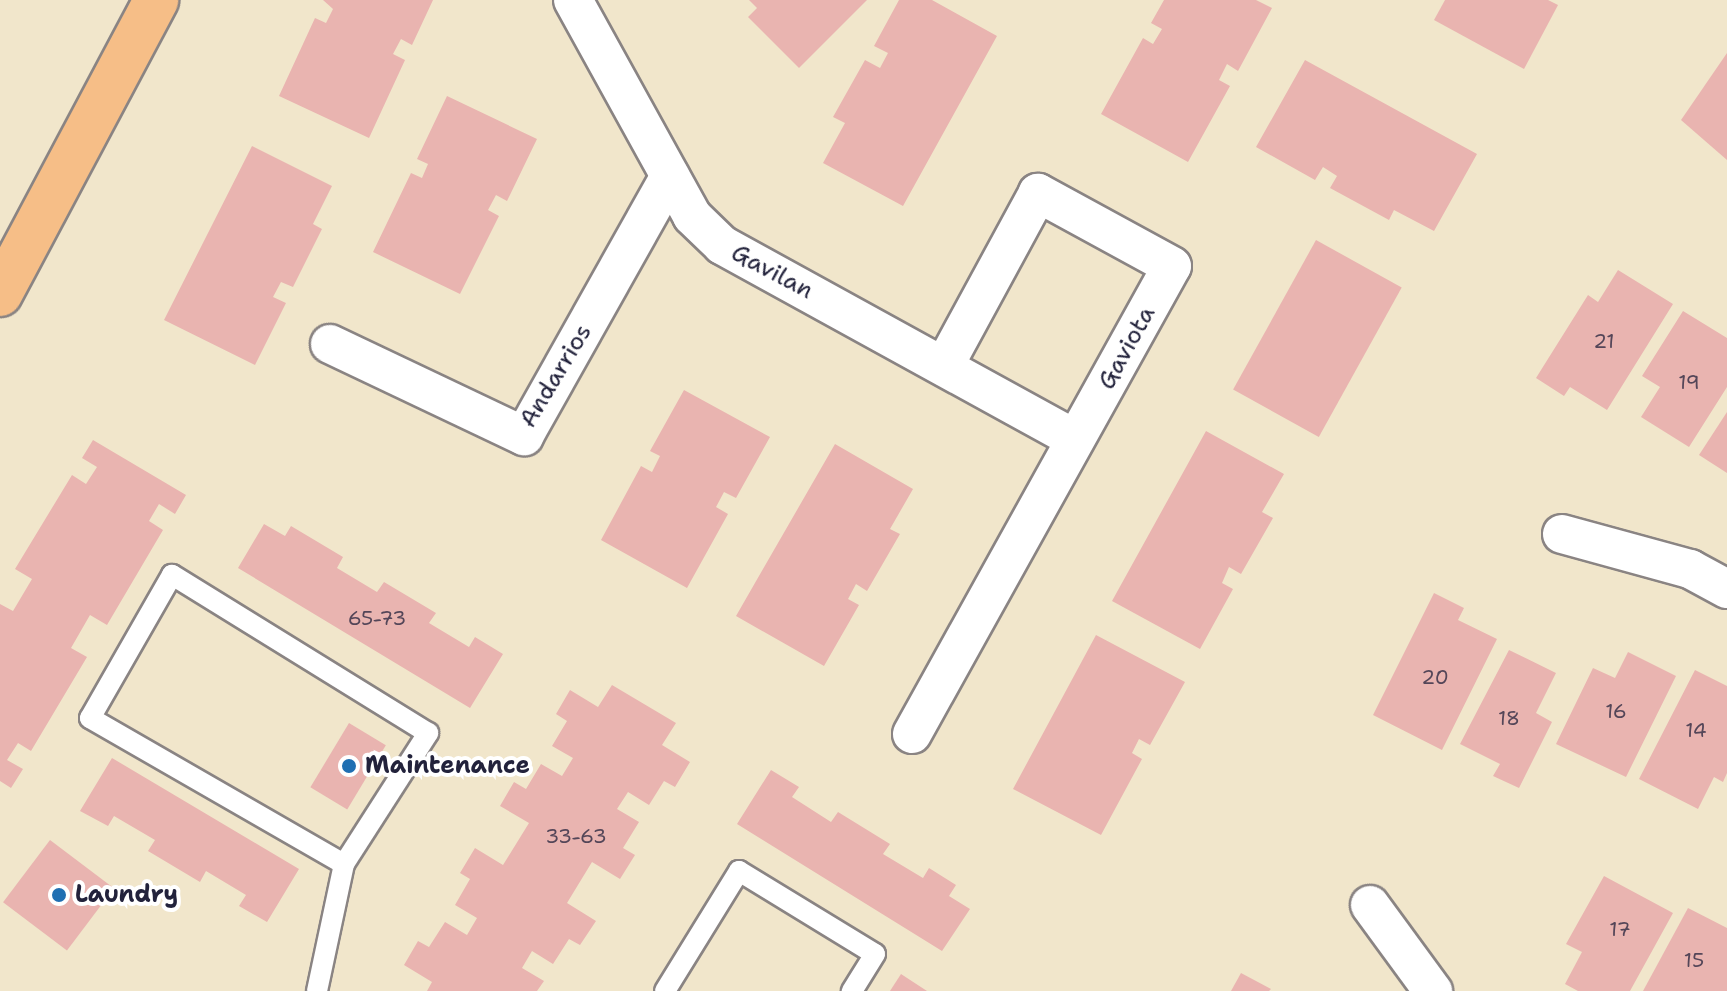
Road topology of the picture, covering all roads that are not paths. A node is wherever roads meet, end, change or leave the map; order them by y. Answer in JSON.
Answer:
{"nodes":[{"id":1,"x":156,"y":0,"type":"edge"},
{"id":2,"x":573,"y":0,"type":"edge"},
{"id":3,"x":670,"y":176,"type":"junction"},
{"id":4,"x":0,"y":294,"type":"edge"},
{"id":5,"x":330,"y":344,"type":"dead end"},
{"id":6,"x":945,"y":364,"type":"junction"},
{"id":7,"x":1075,"y":439,"type":"junction"},
{"id":8,"x":1562,"y":534,"type":"dead end"},
{"id":9,"x":1727,"y":589,"type":"edge"},
{"id":10,"x":912,"y":734,"type":"dead end"},
{"id":11,"x":344,"y":864,"type":"junction"},
{"id":12,"x":1370,"y":905,"type":"dead end"},
{"id":13,"x":317,"y":991,"type":"edge"},
{"id":14,"x":665,"y":991,"type":"edge"},
{"id":15,"x":852,"y":991,"type":"edge"},
{"id":16,"x":1433,"y":991,"type":"edge"}],
"edges":[{"from":1,"to":4,"type":"main road"},
{"from":2,"to":3,"type":"street","name":"Gavilan"},
{"from":3,"to":5,"type":"street","name":"Andarrios"},
{"from":3,"to":6,"type":"street","name":"Gavilan"},
{"from":6,"to":7,"type":"street","name":"Gavilan"},
{"from":6,"to":7,"type":"street","name":"Gaviota"},
{"from":7,"to":10,"type":"street","name":"Gaviota"},
{"from":8,"to":9,"type":"street"},
{"from":11,"to":11,"type":"lane"},
{"from":11,"to":13,"type":"lane"},
{"from":12,"to":16,"type":"street"},
{"from":14,"to":15,"type":"lane"}]}
